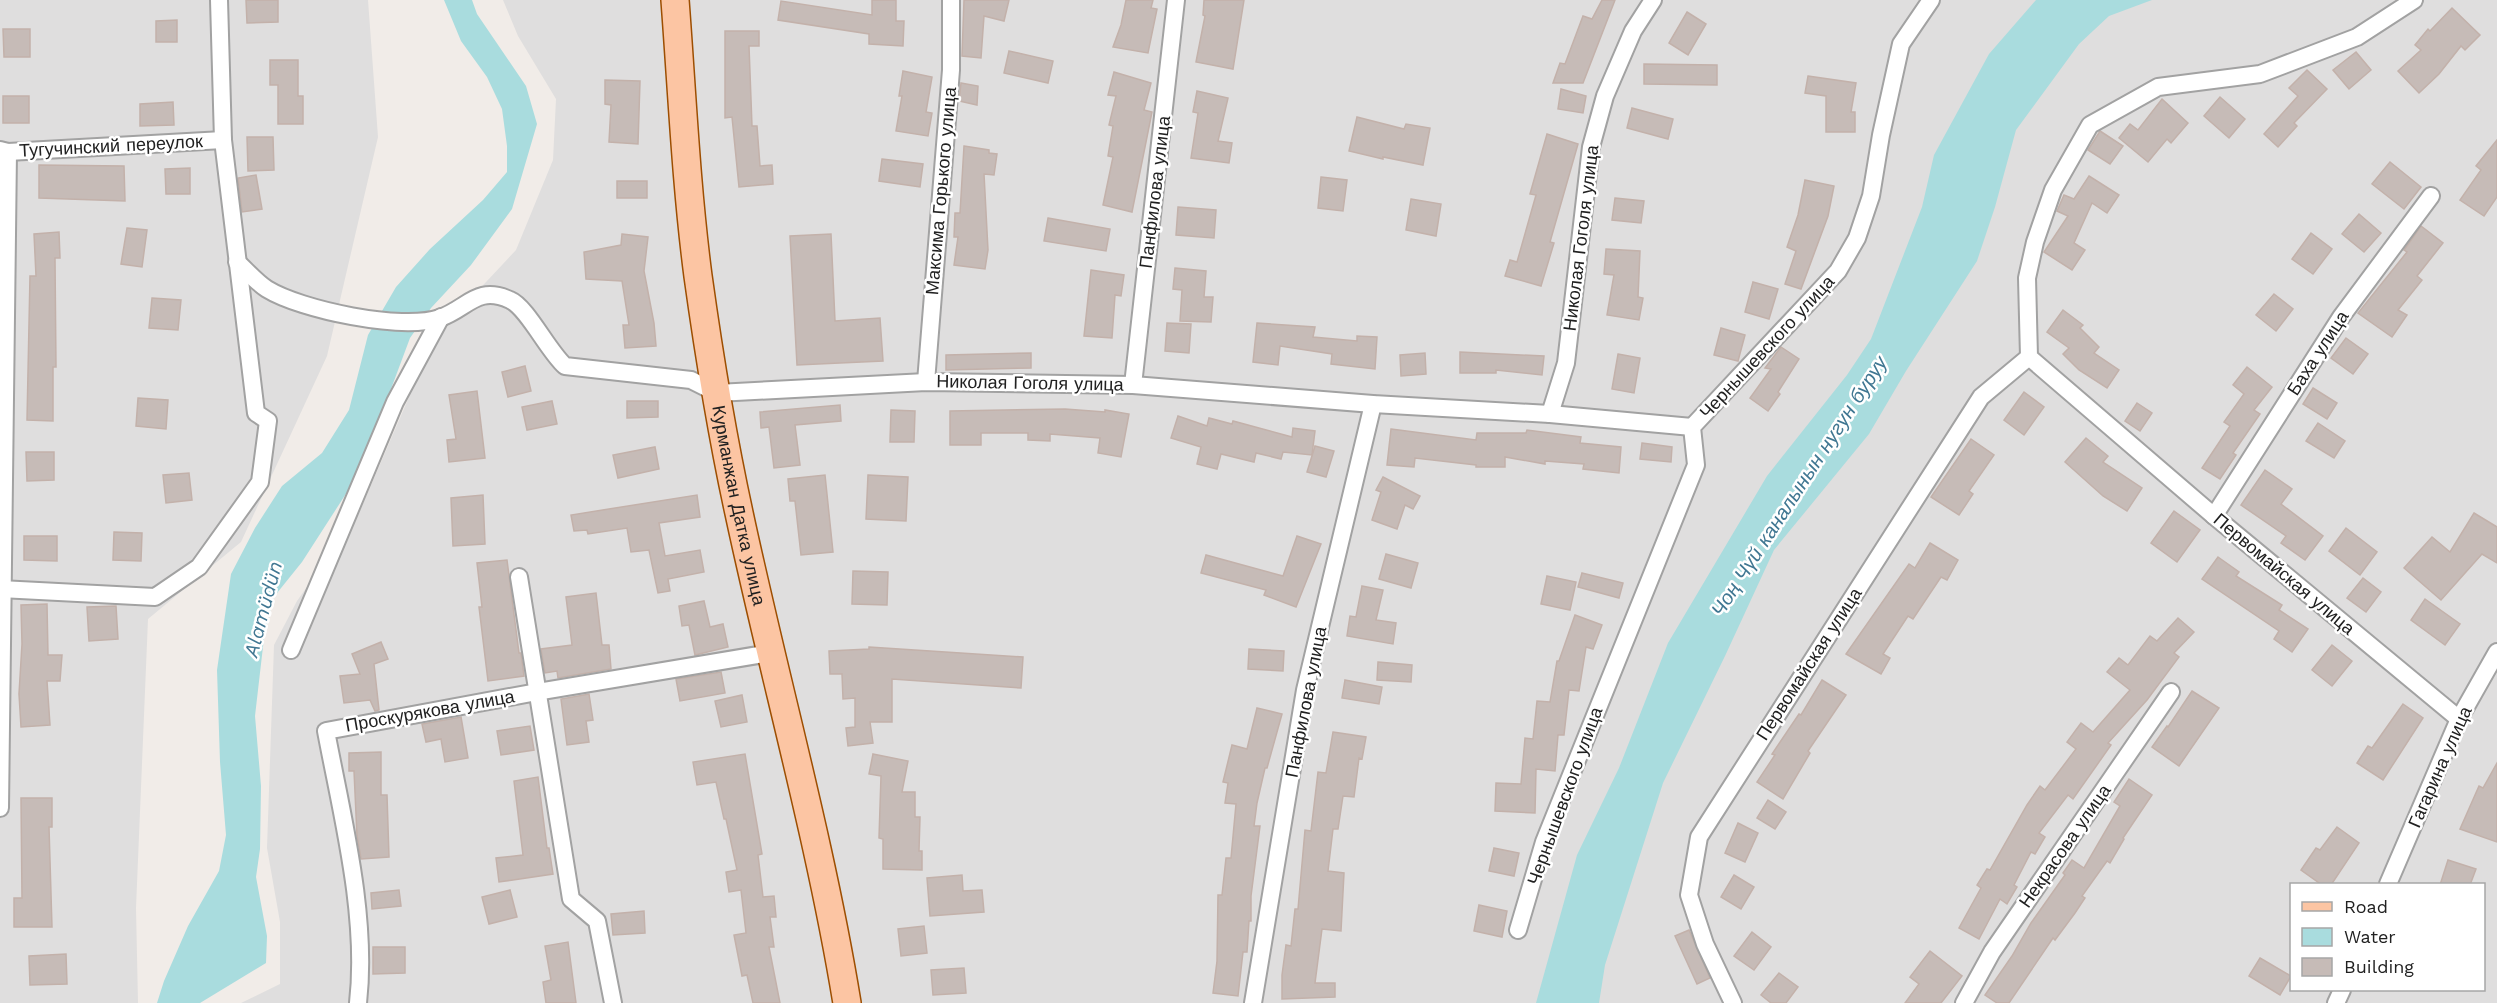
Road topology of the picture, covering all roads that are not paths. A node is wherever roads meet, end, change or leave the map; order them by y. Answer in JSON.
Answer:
{"nodes":[{"id":1,"x":219,"y":0,"type":"edge"},
{"id":2,"x":675,"y":0,"type":"edge"},
{"id":3,"x":951,"y":0,"type":"edge"},
{"id":4,"x":1176,"y":0,"type":"edge"},
{"id":5,"x":1653,"y":0,"type":"edge"},
{"id":6,"x":1931,"y":0,"type":"edge"},
{"id":7,"x":2414,"y":0,"type":"edge"},
{"id":8,"x":223,"y":140,"type":"junction"},
{"id":9,"x":4,"y":151,"type":"edge"},
{"id":10,"x":2431,"y":196,"type":"dead end"},
{"id":11,"x":237,"y":262,"type":"junction"},
{"id":12,"x":435,"y":319,"type":"junction"},
{"id":13,"x":2029,"y":357,"type":"junction"},
{"id":14,"x":926,"y":382,"type":"junction"},
{"id":15,"x":1133,"y":385,"type":"junction"},
{"id":16,"x":717,"y":393,"type":"junction"},
{"id":17,"x":1373,"y":404,"type":"junction"},
{"id":18,"x":1550,"y":414,"type":"junction"},
{"id":19,"x":1692,"y":427,"type":"junction"},
{"id":20,"x":2214,"y":516,"type":"junction"},
{"id":21,"x":519,"y":577,"type":"dead end"},
{"id":22,"x":1,"y":589,"type":"edge"},
{"id":23,"x":291,"y":650,"type":"dead end"},
{"id":24,"x":2497,"y":652,"type":"edge"},
{"id":25,"x":770,"y":653,"type":"junction"},
{"id":26,"x":537,"y":692,"type":"junction"},
{"id":27,"x":2171,"y":692,"type":"dead end"},
{"id":28,"x":2459,"y":719,"type":"junction"},
{"id":29,"x":0,"y":808,"type":"edge"},
{"id":30,"x":2389,"y":883,"type":"edge"},
{"id":31,"x":1518,"y":930,"type":"dead end"},
{"id":32,"x":358,"y":1003,"type":"edge"},
{"id":33,"x":613,"y":1003,"type":"edge"},
{"id":34,"x":848,"y":1003,"type":"edge"},
{"id":35,"x":1252,"y":1003,"type":"edge"},
{"id":36,"x":1733,"y":1003,"type":"edge"},
{"id":37,"x":1964,"y":1003,"type":"edge"}],
"edges":[{"from":1,"to":8,"type":"street"},
{"from":2,"to":16,"type":"main road","name":"Курманжан Датка улица"},
{"from":3,"to":14,"type":"street","name":"Максима Горького улица"},
{"from":4,"to":15,"type":"street","name":"Панфилова улица"},
{"from":5,"to":18,"type":"street","name":"Николая Гоголя улица"},
{"from":6,"to":19,"type":"street","name":"Чернышевского улица"},
{"from":7,"to":13,"type":"street"},
{"from":8,"to":9,"type":"street","name":"Тугучинский переулок"},
{"from":8,"to":11,"type":"street"},
{"from":9,"to":22,"type":"street"},
{"from":10,"to":20,"type":"street","name":"Баха улица"},
{"from":11,"to":12,"type":"street"},
{"from":11,"to":22,"type":"street"},
{"from":12,"to":16,"type":"street","name":"Николая Гоголя улица"},
{"from":12,"to":23,"type":"street"},
{"from":13,"to":20,"type":"street","name":"Первомайская улица"},
{"from":13,"to":36,"type":"street","name":"Первомайская улица"},
{"from":14,"to":15,"type":"street","name":"Николая Гоголя улица"},
{"from":14,"to":16,"type":"street","name":"Николая Гоголя улица"},
{"from":15,"to":17,"type":"street","name":"Николая Гоголя улица"},
{"from":16,"to":25,"type":"main road","name":"Курманжан Датка улица"},
{"from":17,"to":18,"type":"street","name":"Николая Гоголя улица"},
{"from":17,"to":35,"type":"street","name":"Панфилова улица"},
{"from":18,"to":19,"type":"street","name":"Николая Гоголя улица"},
{"from":19,"to":31,"type":"street","name":"Чернышевского улица"},
{"from":20,"to":28,"type":"street","name":"Первомайская улица"},
{"from":21,"to":26,"type":"street"},
{"from":22,"to":29,"type":"street"},
{"from":24,"to":28,"type":"street","name":"Гагарина улица"},
{"from":25,"to":26,"type":"street","name":"Проскурякова улица"},
{"from":25,"to":34,"type":"main road","name":"Курманжан Датка улица"},
{"from":26,"to":32,"type":"street","name":"Проскурякова улица"},
{"from":26,"to":33,"type":"street"},
{"from":27,"to":37,"type":"street","name":"Некрасова улица"},
{"from":28,"to":30,"type":"street","name":"Гагарина улица"}]}
